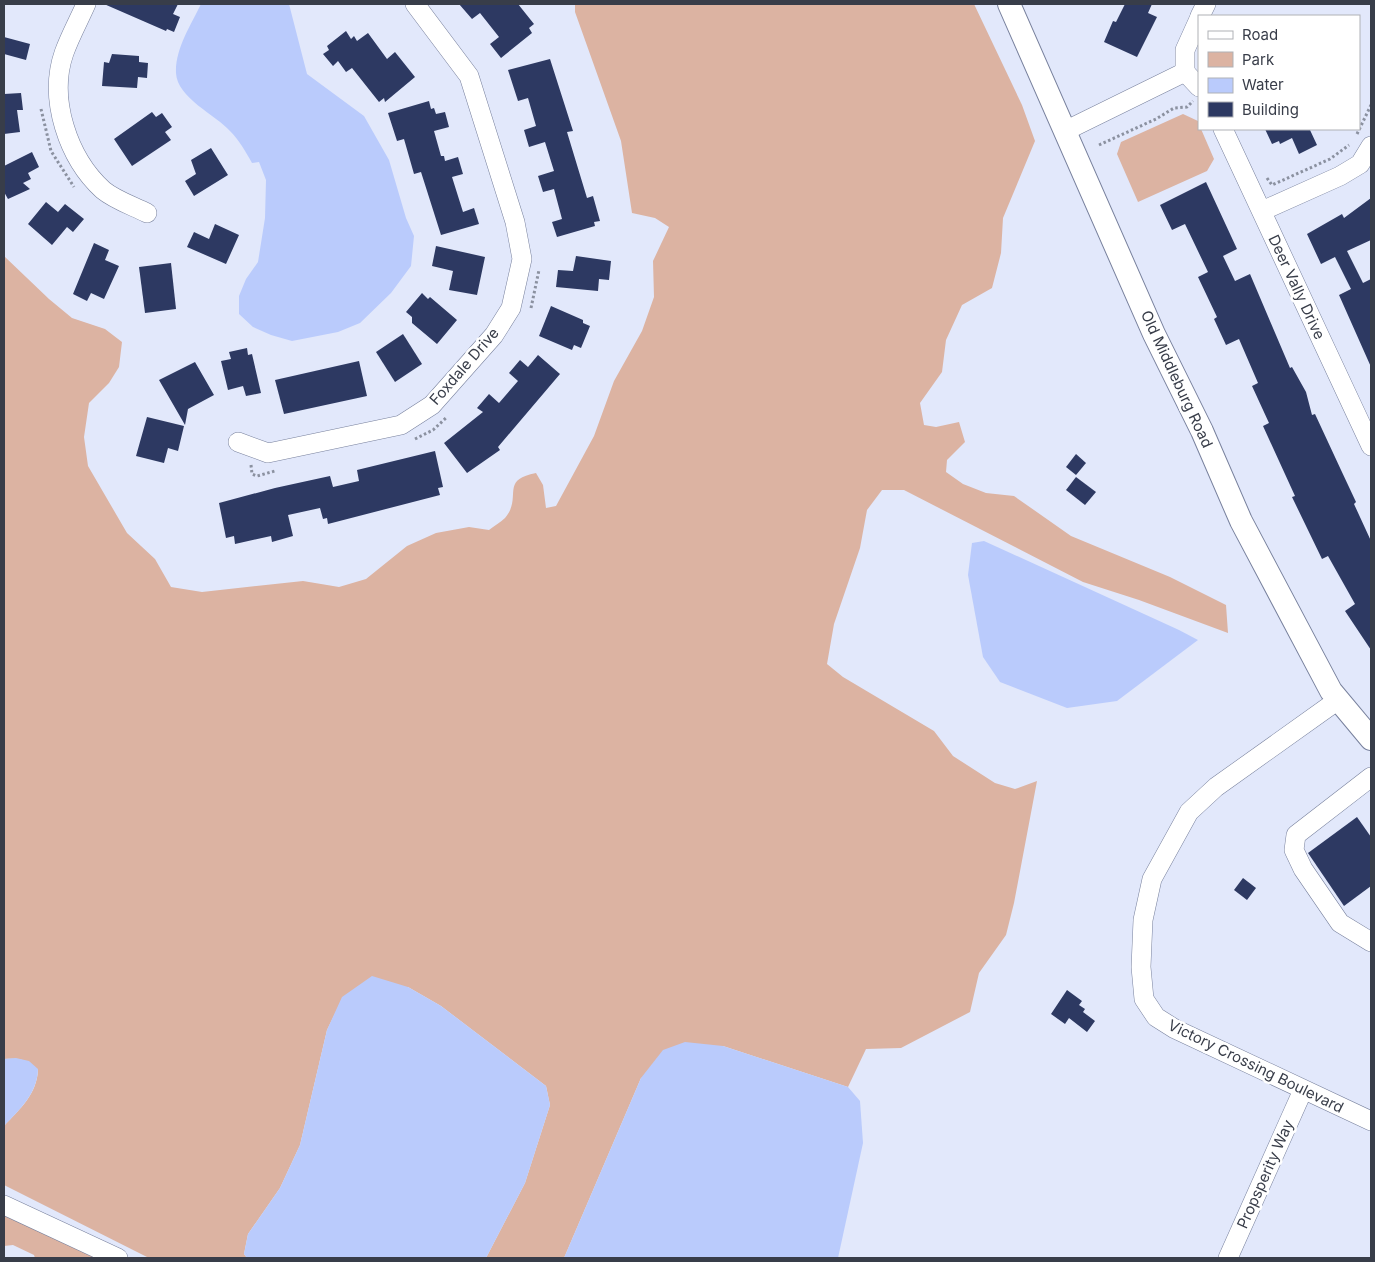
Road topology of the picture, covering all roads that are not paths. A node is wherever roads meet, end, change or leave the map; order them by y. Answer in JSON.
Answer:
{"nodes":[{"id":1,"x":86,"y":4,"type":"edge"},
{"id":2,"x":415,"y":4,"type":"edge"},
{"id":3,"x":1009,"y":4,"type":"edge"},
{"id":4,"x":1198,"y":20,"type":"edge"},
{"id":5,"x":1185,"y":72,"type":"junction"},
{"id":6,"x":1198,"y":87,"type":"edge"},
{"id":7,"x":1223,"y":130,"type":"edge"},
{"id":8,"x":1065,"y":131,"type":"junction"},
{"id":9,"x":1371,"y":146,"type":"edge"},
{"id":10,"x":1262,"y":210,"type":"junction"},
{"id":11,"x":147,"y":213,"type":"dead end"},
{"id":12,"x":246,"y":445,"type":"road end"},
{"id":13,"x":1371,"y":446,"type":"edge"},
{"id":14,"x":1338,"y":700,"type":"junction"},
{"id":15,"x":1371,"y":739,"type":"edge"},
{"id":16,"x":1371,"y":777,"type":"edge"},
{"id":17,"x":1371,"y":942,"type":"edge"},
{"id":18,"x":1303,"y":1090,"type":"junction"},
{"id":19,"x":1371,"y":1121,"type":"edge"},
{"id":20,"x":4,"y":1205,"type":"edge"},
{"id":21,"x":118,"y":1258,"type":"edge"},
{"id":22,"x":1228,"y":1258,"type":"edge"}],
"edges":[{"from":1,"to":11,"type":"street"},
{"from":2,"to":12,"type":"street","name":"Foxdale Drive"},
{"from":3,"to":8,"type":"main road","name":"Old Middleburg Road"},
{"from":4,"to":5,"type":"street"},
{"from":5,"to":6,"type":"street"},
{"from":5,"to":8,"type":"street"},
{"from":7,"to":10,"type":"street","name":"Deer Vally Drive"},
{"from":8,"to":14,"type":"main road","name":"Old Middleburg Road"},
{"from":9,"to":10,"type":"street"},
{"from":10,"to":13,"type":"street","name":"Deer Vally Drive"},
{"from":14,"to":15,"type":"main road","name":"Old Middleburg Road"},
{"from":14,"to":18,"type":"street","name":"Victory Crossing Boulevard"},
{"from":16,"to":17,"type":"street"},
{"from":18,"to":19,"type":"street","name":"Victory Crossing Boulevard"},
{"from":18,"to":22,"type":"street","name":"Propsperity Way"},
{"from":20,"to":21,"type":"street"}]}
